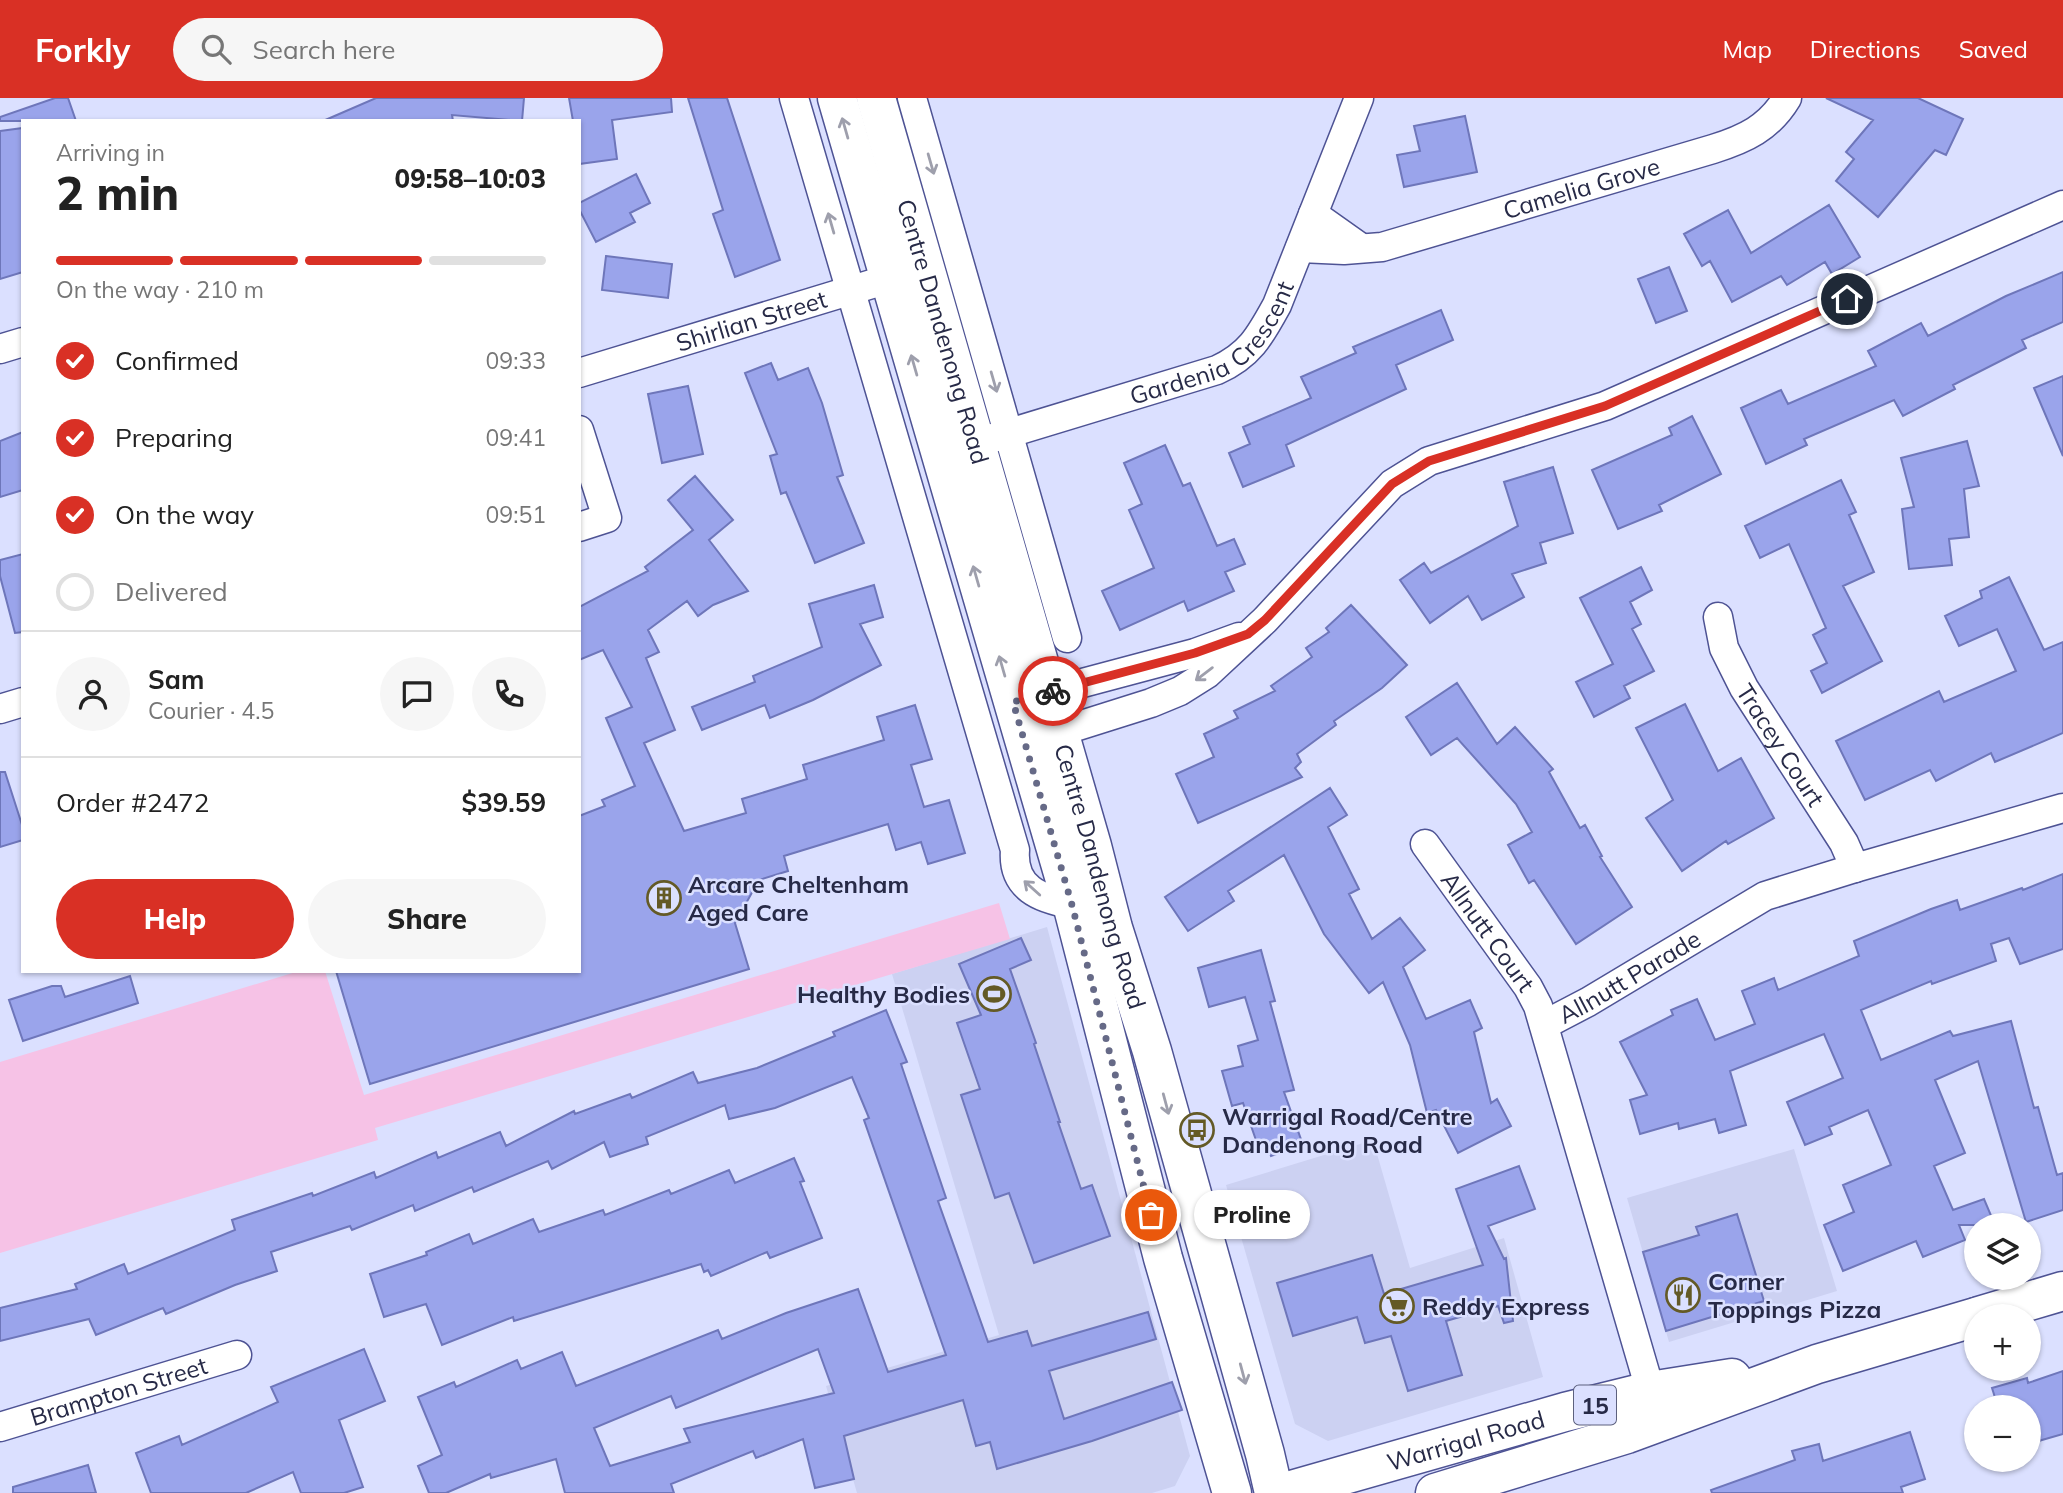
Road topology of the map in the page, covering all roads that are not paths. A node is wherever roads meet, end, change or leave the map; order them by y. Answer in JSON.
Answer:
{"nodes":[{"id":1,"x":794,"y":98,"type":"edge"},
{"id":2,"x":837,"y":98,"type":"edge"},
{"id":3,"x":876,"y":98,"type":"edge"},
{"id":4,"x":912,"y":98,"type":"edge"},
{"id":5,"x":1787,"y":98,"type":"edge"},
{"id":6,"x":1348,"y":101,"type":"edge"},
{"id":7,"x":2063,"y":205,"type":"edge"},
{"id":8,"x":1313,"y":214,"type":"junction"},
{"id":9,"x":1300,"y":248,"type":"junction"},
{"id":10,"x":1361,"y":248,"type":"junction"},
{"id":11,"x":925,"y":268,"type":"junction"},
{"id":12,"x":889,"y":278,"type":"junction"},
{"id":13,"x":850,"y":289,"type":"junction"},
{"id":14,"x":21,"y":343,"type":"edge"},
{"id":15,"x":0,"y":349,"type":"edge"},
{"id":16,"x":581,"y":372,"type":"edge"},
{"id":17,"x":581,"y":436,"type":"edge"},
{"id":18,"x":975,"y":443,"type":"junction"},
{"id":19,"x":581,"y":526,"type":"edge"},
{"id":20,"x":1718,"y":617,"type":"dead end"},
{"id":21,"x":1248,"y":634,"type":"junction"},
{"id":22,"x":1067,"y":638,"type":"dead end"},
{"id":23,"x":1030,"y":697,"type":"junction"},
{"id":24,"x":21,"y":703,"type":"edge"},
{"id":25,"x":0,"y":709,"type":"edge"},
{"id":26,"x":1041,"y":737,"type":"junction"},
{"id":27,"x":2063,"y":808,"type":"edge"},
{"id":28,"x":1425,"y":844,"type":"dead end"},
{"id":29,"x":1855,"y":868,"type":"junction"},
{"id":30,"x":1072,"y":905,"type":"junction"},
{"id":31,"x":1544,"y":1026,"type":"junction"},
{"id":32,"x":2063,"y":1291,"type":"edge"},
{"id":33,"x":2020,"y":1304,"type":"edge"},
{"id":34,"x":1964,"y":1321,"type":"edge"},
{"id":35,"x":237,"y":1355,"type":"dead end"},
{"id":36,"x":1655,"y":1407,"type":"junction"},
{"id":37,"x":0,"y":1427,"type":"edge"},
{"id":38,"x":1232,"y":1493,"type":"edge"},
{"id":39,"x":1274,"y":1493,"type":"edge"},
{"id":40,"x":1281,"y":1493,"type":"edge"},
{"id":41,"x":1435,"y":1493,"type":"edge"}],
"edges":[{"from":13,"to":1,"type":"street","name":"Centre Dandenong Road","one_way":true},
{"from":12,"to":2,"type":"main road","name":"Centre Dandenong Road","one_way":true},
{"from":3,"to":11,"type":"main road","name":"Centre Dandenong Road"},
{"from":4,"to":18,"type":"street","name":"Centre Dandenong Road","one_way":true},
{"from":5,"to":10,"type":"street","name":"Camelia Grove"},
{"from":6,"to":8,"type":"street","name":"Gardenia Crescent"},
{"from":7,"to":21,"type":"street"},
{"from":8,"to":9,"type":"street","name":"Gardenia Crescent"},
{"from":8,"to":10,"type":"street"},
{"from":9,"to":10,"type":"street","name":"Camelia Grove"},
{"from":9,"to":18,"type":"street","name":"Gardenia Crescent"},
{"from":11,"to":12,"type":"street","name":"Shirlian Street"},
{"from":11,"to":18,"type":"main road","name":"Centre Dandenong Road"},
{"from":12,"to":13,"type":"street","name":"Shirlian Street"},
{"from":18,"to":12,"type":"main road","name":"Centre Dandenong Road","one_way":true},
{"from":13,"to":16,"type":"street","name":"Shirlian Street"},
{"from":30,"to":13,"type":"street","name":"Centre Dandenong Road","one_way":true},
{"from":14,"to":15,"type":"street"},
{"from":17,"to":19,"type":"street"},
{"from":18,"to":22,"type":"street","name":"Centre Dandenong Road"},
{"from":18,"to":23,"type":"main road","name":"Centre Dandenong Road"},
{"from":20,"to":29,"type":"street","name":"Tracey Court"},
{"from":21,"to":23,"type":"street"},
{"from":21,"to":26,"type":"street","one_way":true},
{"from":23,"to":26,"type":"main road","name":"Centre Dandenong Road"},
{"from":24,"to":25,"type":"street"},
{"from":26,"to":30,"type":"main road","name":"Centre Dandenong Road"},
{"from":26,"to":39,"type":"main road","name":"Centre Dandenong Road","one_way":true},
{"from":27,"to":29,"type":"street","name":"Allnutt Parade"},
{"from":28,"to":31,"type":"street","name":"Allnutt Court"},
{"from":29,"to":31,"type":"street","name":"Allnutt Parade"},
{"from":30,"to":38,"type":"main road","name":"Centre Dandenong Road"},
{"from":31,"to":36,"type":"street","name":"Allnutt Parade"},
{"from":32,"to":33,"type":"main road","name":"Warrigal Road","number":"15"},
{"from":34,"to":36,"type":"main road","name":"Warrigal Road","number":"15"},
{"from":35,"to":37,"type":"street","name":"Brampton Street"},
{"from":36,"to":40,"type":"main road","name":"Warrigal Road","number":"15"},
{"from":36,"to":41,"type":"main road","name":"Warrigal Road","number":"15"}]}
